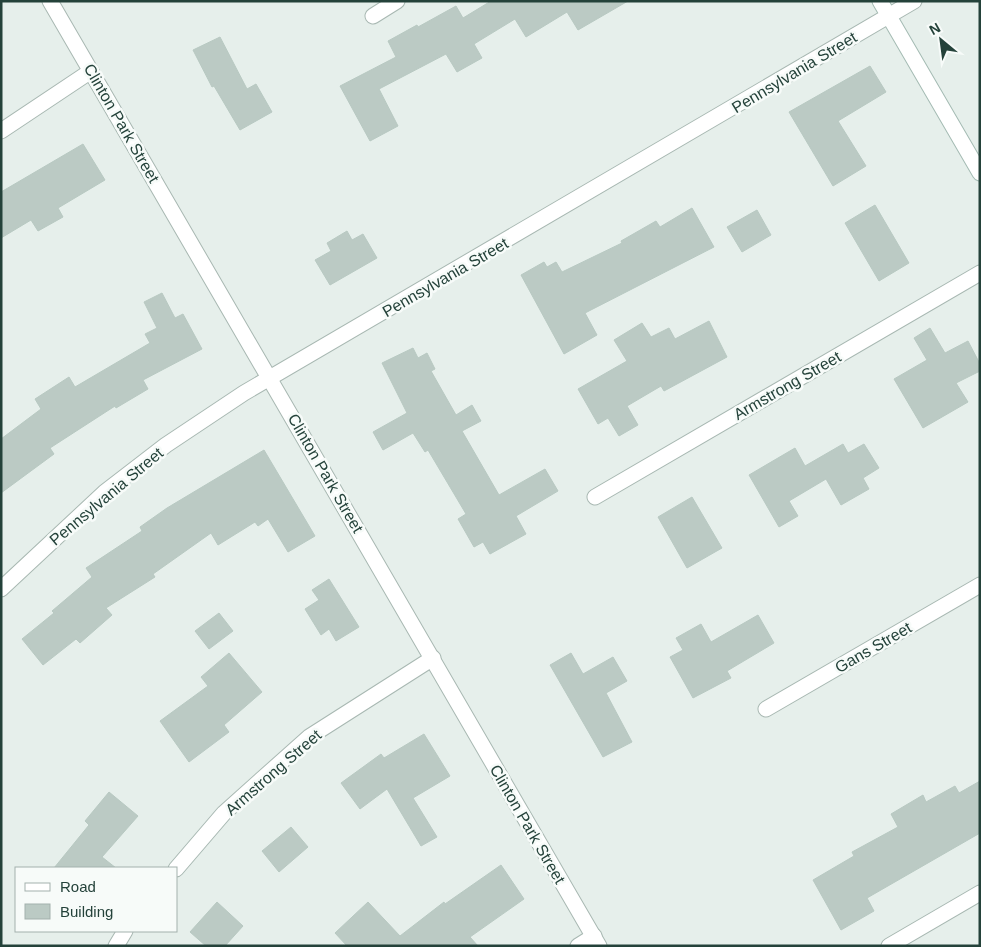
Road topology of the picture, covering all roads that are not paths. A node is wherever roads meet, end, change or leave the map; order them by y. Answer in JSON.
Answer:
{"nodes":[{"id":1,"x":50,"y":1,"type":"edge"},
{"id":2,"x":398,"y":1,"type":"edge"},
{"id":3,"x":880,"y":1,"type":"edge"},
{"id":4,"x":914,"y":1,"type":"edge"},
{"id":5,"x":373,"y":16,"type":"dead end"},
{"id":6,"x":888,"y":16,"type":"junction"},
{"id":7,"x":91,"y":71,"type":"junction"},
{"id":8,"x":1,"y":131,"type":"edge"},
{"id":9,"x":980,"y":173,"type":"edge"},
{"id":10,"x":980,"y":273,"type":"edge"},
{"id":11,"x":270,"y":378,"type":"junction"},
{"id":12,"x":595,"y":497,"type":"dead end"},
{"id":13,"x":980,"y":585,"type":"edge"},
{"id":14,"x":1,"y":588,"type":"edge"},
{"id":15,"x":433,"y":658,"type":"junction"},
{"id":16,"x":766,"y":709,"type":"dead end"},
{"id":17,"x":178,"y":867,"type":"edge"},
{"id":18,"x":980,"y":893,"type":"edge"},
{"id":19,"x":123,"y":932,"type":"edge"},
{"id":20,"x":596,"y":941,"type":"edge"},
{"id":21,"x":116,"y":946,"type":"edge"},
{"id":22,"x":578,"y":946,"type":"edge"},
{"id":23,"x":889,"y":946,"type":"edge"}],
"edges":[{"from":1,"to":7,"type":"street","name":"Clinton Park Street"},
{"from":2,"to":5,"type":"street"},
{"from":3,"to":6,"type":"street"},
{"from":4,"to":6,"type":"street","name":"Pennsylvania Street"},
{"from":6,"to":9,"type":"street"},
{"from":6,"to":11,"type":"street","name":"Pennsylvania Street"},
{"from":7,"to":8,"type":"street"},
{"from":7,"to":11,"type":"street","name":"Clinton Park Street"},
{"from":10,"to":12,"type":"street","name":"Armstrong Street"},
{"from":11,"to":14,"type":"street","name":"Pennsylvania Street"},
{"from":11,"to":15,"type":"street","name":"Clinton Park Street"},
{"from":13,"to":16,"type":"street","name":"Gans Street"},
{"from":15,"to":17,"type":"street","name":"Armstrong Street"},
{"from":15,"to":20,"type":"street","name":"Clinton Park Street"},
{"from":18,"to":23,"type":"street"},
{"from":19,"to":21,"type":"street"},
{"from":20,"to":22,"type":"street"}]}
